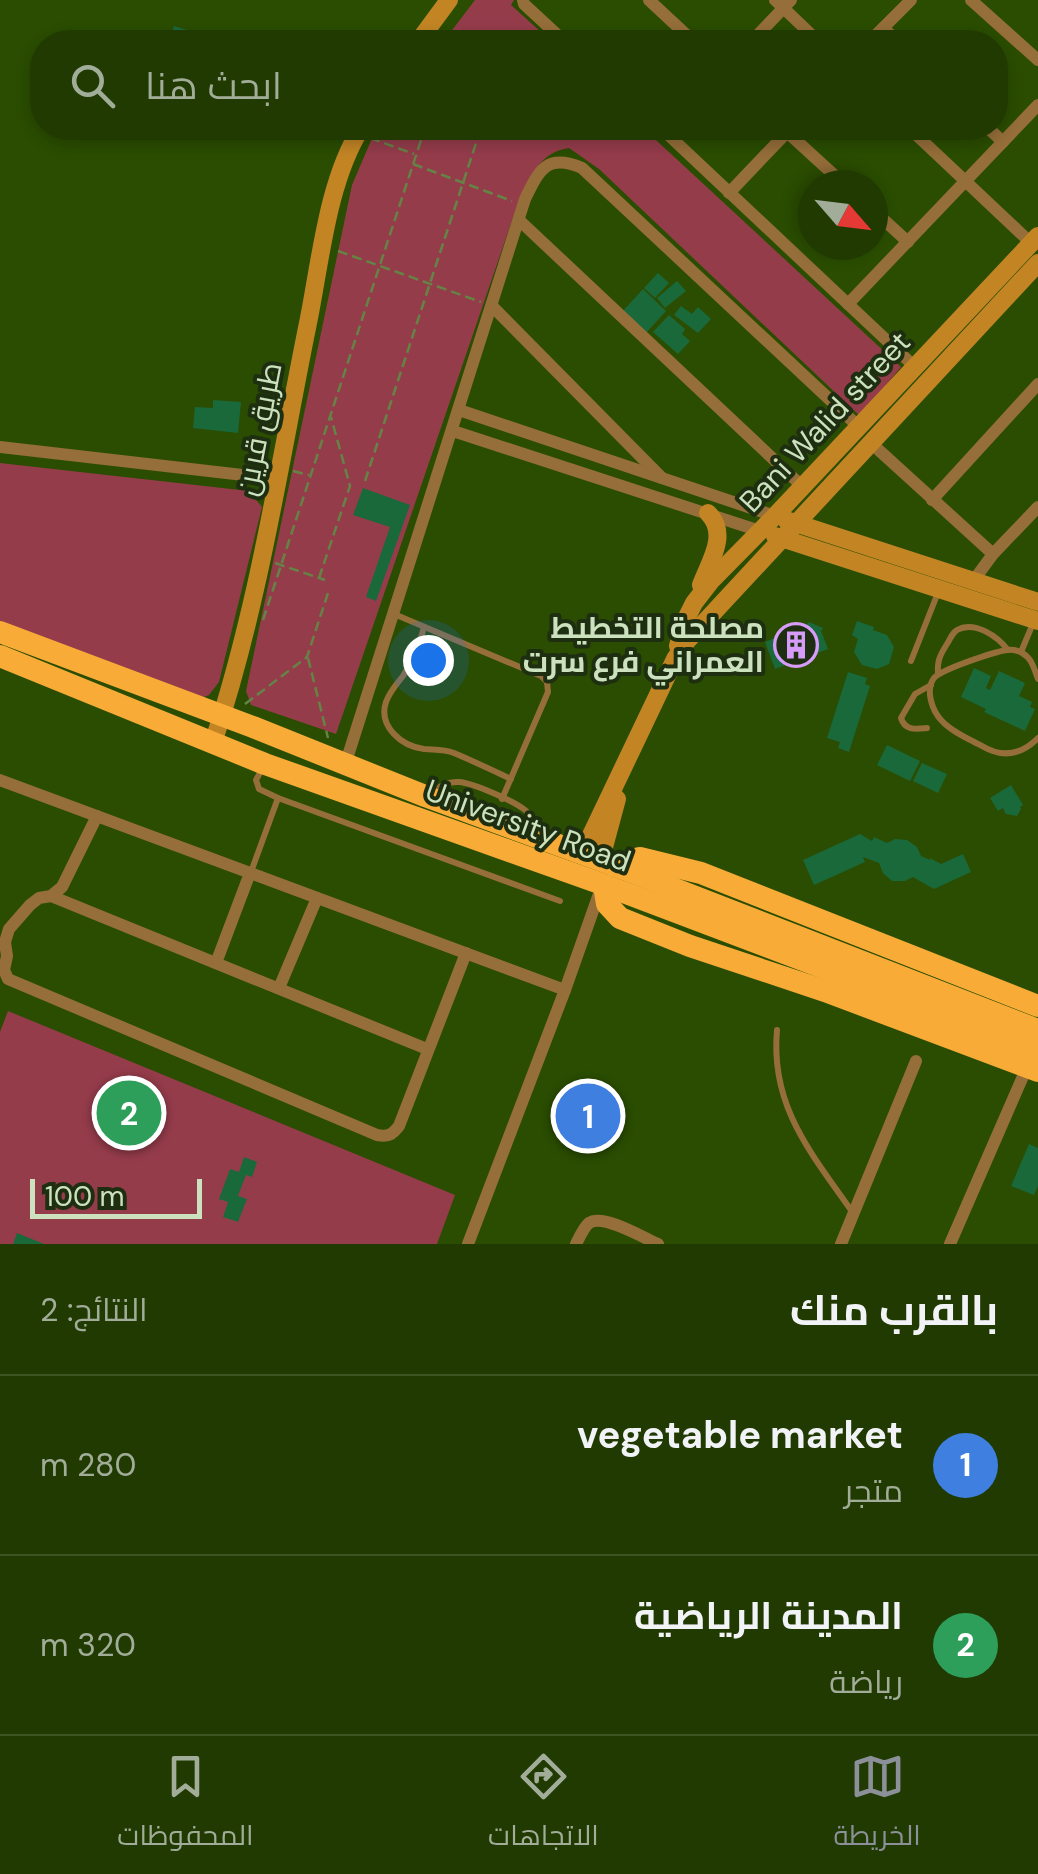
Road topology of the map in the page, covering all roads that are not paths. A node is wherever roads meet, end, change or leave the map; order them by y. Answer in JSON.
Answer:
{"nodes":[{"id":1,"x":449,"y":0,"type":"edge"},
{"id":2,"x":523,"y":0,"type":"edge"},
{"id":3,"x":649,"y":0,"type":"edge"},
{"id":4,"x":910,"y":0,"type":"edge"},
{"id":5,"x":971,"y":0,"type":"edge"},
{"id":6,"x":783,"y":3,"type":"edge"},
{"id":7,"x":884,"y":28,"type":"edge"},
{"id":8,"x":427,"y":30,"type":"edge"},
{"id":9,"x":552,"y":30,"type":"edge"},
{"id":10,"x":681,"y":30,"type":"edge"},
{"id":11,"x":760,"y":30,"type":"edge"},
{"id":12,"x":808,"y":30,"type":"edge"},
{"id":13,"x":1004,"y":30,"type":"edge"},
{"id":14,"x":1008,"y":33,"type":"edge"},
{"id":15,"x":1038,"y":60,"type":"edge"},
{"id":16,"x":1038,"y":106,"type":"edge"},
{"id":17,"x":1008,"y":138,"type":"edge"},
{"id":18,"x":353,"y":140,"type":"edge"},
{"id":19,"x":676,"y":140,"type":"edge"},
{"id":20,"x":780,"y":140,"type":"edge"},
{"id":21,"x":799,"y":140,"type":"edge"},
{"id":22,"x":922,"y":140,"type":"edge"},
{"id":23,"x":1002,"y":140,"type":"edge"},
{"id":24,"x":1004,"y":142,"type":"joint"},
{"id":25,"x":830,"y":170,"type":"edge"},
{"id":26,"x":966,"y":181,"type":"junction"},
{"id":27,"x":730,"y":193,"type":"junction"},
{"id":28,"x":519,"y":220,"type":"junction"},
{"id":29,"x":888,"y":224,"type":"edge"},
{"id":30,"x":1034,"y":240,"type":"edge"},
{"id":31,"x":908,"y":242,"type":"junction"},
{"id":32,"x":1038,"y":264,"type":"edge"},
{"id":33,"x":848,"y":304,"type":"junction"},
{"id":34,"x":492,"y":306,"type":"junction"},
{"id":35,"x":915,"y":367,"type":"junction"},
{"id":36,"x":1038,"y":384,"type":"edge"},
{"id":37,"x":459,"y":410,"type":"junction"},
{"id":38,"x":859,"y":427,"type":"junction"},
{"id":39,"x":453,"y":431,"type":"junction"},
{"id":40,"x":871,"y":443,"type":"junction"},
{"id":41,"x":0,"y":447,"type":"edge"},
{"id":42,"x":279,"y":473,"type":"junction"},
{"id":43,"x":665,"y":481,"type":"junction"},
{"id":44,"x":803,"y":487,"type":"junction"},
{"id":45,"x":932,"y":500,"type":"junction"},
{"id":46,"x":708,"y":513,"type":"junction"},
{"id":47,"x":775,"y":516,"type":"junction"},
{"id":48,"x":1035,"y":516,"type":"edge"},
{"id":49,"x":796,"y":524,"type":"junction"},
{"id":50,"x":760,"y":531,"type":"junction"},
{"id":51,"x":782,"y":538,"type":"junction"},
{"id":52,"x":993,"y":554,"type":"junction"},
{"id":53,"x":974,"y":580,"type":"junction"},
{"id":54,"x":939,"y":589,"type":"junction"},
{"id":55,"x":694,"y":602,"type":"junction"},
{"id":56,"x":393,"y":614,"type":"junction"},
{"id":57,"x":1037,"y":614,"type":"edge"},
{"id":58,"x":424,"y":626,"type":"junction"},
{"id":59,"x":0,"y":632,"type":"edge"},
{"id":60,"x":1008,"y":650,"type":"junction"},
{"id":61,"x":1021,"y":652,"type":"junction"},
{"id":62,"x":0,"y":656,"type":"edge"},
{"id":63,"x":675,"y":658,"type":"junction"},
{"id":64,"x":911,"y":662,"type":"dead end"},
{"id":65,"x":938,"y":674,"type":"junction"},
{"id":66,"x":1038,"y":679,"type":"edge"},
{"id":67,"x":930,"y":685,"type":"junction"},
{"id":68,"x":227,"y":718,"type":"junction"},
{"id":69,"x":927,"y":728,"type":"dead end"},
{"id":70,"x":1038,"y":738,"type":"edge"},
{"id":71,"x":214,"y":743,"type":"junction"},
{"id":72,"x":339,"y":763,"type":"junction"},
{"id":73,"x":265,"y":764,"type":"junction"},
{"id":74,"x":511,"y":779,"type":"junction"},
{"id":75,"x":0,"y":780,"type":"edge"},
{"id":76,"x":425,"y":796,"type":"junction"},
{"id":77,"x":278,"y":798,"type":"junction"},
{"id":78,"x":502,"y":799,"type":"junction"},
{"id":79,"x":97,"y":816,"type":"junction"},
{"id":80,"x":458,"y":832,"type":"junction"},
{"id":81,"x":534,"y":837,"type":"junction"},
{"id":82,"x":447,"y":858,"type":"junction"},
{"id":83,"x":604,"y":870,"type":"junction"},
{"id":84,"x":250,"y":873,"type":"junction"},
{"id":85,"x":51,"y":896,"type":"junction"},
{"id":86,"x":317,"y":898,"type":"junction"},
{"id":87,"x":560,"y":901,"type":"dead end"},
{"id":88,"x":466,"y":953,"type":"junction"},
{"id":89,"x":216,"y":963,"type":"junction"},
{"id":90,"x":8,"y":979,"type":"junction"},
{"id":91,"x":279,"y":988,"type":"junction"},
{"id":92,"x":564,"y":990,"type":"junction"},
{"id":93,"x":2,"y":993,"type":"edge"},
{"id":94,"x":1038,"y":1006,"type":"edge"},
{"id":95,"x":778,"y":1030,"type":"dead end"},
{"id":96,"x":1038,"y":1030,"type":"edge"},
{"id":97,"x":427,"y":1049,"type":"junction"},
{"id":98,"x":916,"y":1061,"type":"dead end"},
{"id":99,"x":1034,"y":1063,"type":"edge"},
{"id":100,"x":853,"y":1214,"type":"junction"},
{"id":101,"x":468,"y":1244,"type":"edge"},
{"id":102,"x":576,"y":1244,"type":"edge"},
{"id":103,"x":658,"y":1244,"type":"edge"},
{"id":104,"x":841,"y":1244,"type":"edge"},
{"id":105,"x":950,"y":1244,"type":"edge"}],
"edges":[{"from":1,"to":8,"type":"street"},
{"from":2,"to":9,"type":"street"},
{"from":3,"to":10,"type":"street"},
{"from":4,"to":7,"type":"street"},
{"from":5,"to":13,"type":"street"},
{"from":6,"to":11,"type":"street"},
{"from":6,"to":12,"type":"street"},
{"from":14,"to":15,"type":"street"},
{"from":16,"to":17,"type":"street"},
{"from":18,"to":42,"type":"street","name":"طريق قرين"},
{"from":19,"to":27,"type":"street"},
{"from":20,"to":27,"type":"street"},
{"from":21,"to":25,"type":"street"},
{"from":22,"to":26,"type":"street"},
{"from":23,"to":24,"type":"street"},
{"from":24,"to":26,"type":"street"},
{"from":26,"to":30,"type":"street"},
{"from":26,"to":31,"type":"street"},
{"from":27,"to":33,"type":"street"},
{"from":28,"to":34,"type":"street"},
{"from":28,"to":38,"type":"street"},
{"from":28,"to":44,"type":"street"},
{"from":29,"to":31,"type":"street"},
{"from":30,"to":35,"type":"street","name":"Bani Walid street"},
{"from":31,"to":33,"type":"street"},
{"from":32,"to":40,"type":"street","name":"Bani Walid street"},
{"from":33,"to":35,"type":"street"},
{"from":34,"to":37,"type":"street"},
{"from":34,"to":43,"type":"street"},
{"from":35,"to":38,"type":"street","name":"Bani Walid street"},
{"from":36,"to":45,"type":"street"},
{"from":37,"to":39,"type":"street"},
{"from":37,"to":43,"type":"street"},
{"from":38,"to":44,"type":"street","name":"Bani Walid street"},
{"from":39,"to":46,"type":"street"},
{"from":39,"to":56,"type":"street"},
{"from":40,"to":45,"type":"street"},
{"from":40,"to":49,"type":"street","name":"Bani Walid street"},
{"from":41,"to":42,"type":"street"},
{"from":42,"to":68,"type":"street","name":"طريق قرين"},
{"from":43,"to":47,"type":"street"},
{"from":44,"to":47,"type":"street","name":"Bani Walid street"},
{"from":45,"to":52,"type":"street"},
{"from":46,"to":50,"type":"street"},
{"from":46,"to":55,"type":"street"},
{"from":47,"to":49,"type":"street"},
{"from":47,"to":50,"type":"street","name":"Bani Walid street"},
{"from":48,"to":52,"type":"street"},
{"from":49,"to":51,"type":"street","name":"Bani Walid street"},
{"from":49,"to":53,"type":"street"},
{"from":50,"to":51,"type":"street"},
{"from":50,"to":55,"type":"street","name":"Bani Walid street"},
{"from":51,"to":54,"type":"street"},
{"from":51,"to":63,"type":"street","name":"Bani Walid street"},
{"from":52,"to":53,"type":"street"},
{"from":53,"to":57,"type":"street"},
{"from":54,"to":57,"type":"street"},
{"from":54,"to":64,"type":"lane"},
{"from":55,"to":63,"type":"street","name":"Bani Walid street"},
{"from":56,"to":58,"type":"lane"},
{"from":56,"to":72,"type":"street"},
{"from":57,"to":61,"type":"lane"},
{"from":58,"to":74,"type":"lane"},
{"from":58,"to":74,"type":"lane"},
{"from":59,"to":68,"type":"highway","name":"University Road"},
{"from":60,"to":61,"type":"lane"},
{"from":60,"to":65,"type":"lane"},
{"from":60,"to":65,"type":"lane"},
{"from":61,"to":66,"type":"lane"},
{"from":62,"to":71,"type":"highway","name":"University Road"},
{"from":63,"to":83,"type":"street"},
{"from":65,"to":67,"type":"lane"},
{"from":67,"to":69,"type":"lane"},
{"from":67,"to":70,"type":"lane"},
{"from":68,"to":71,"type":"street","name":"طريق قرين"},
{"from":68,"to":72,"type":"highway","name":"University Road"},
{"from":71,"to":73,"type":"highway","name":"University Road"},
{"from":72,"to":76,"type":"highway","name":"University Road"},
{"from":73,"to":77,"type":"lane"},
{"from":73,"to":80,"type":"highway","name":"University Road"},
{"from":74,"to":78,"type":"lane"},
{"from":75,"to":79,"type":"street"},
{"from":76,"to":78,"type":"lane"},
{"from":76,"to":81,"type":"highway","name":"University Road"},
{"from":77,"to":82,"type":"lane"},
{"from":77,"to":84,"type":"lane"},
{"from":78,"to":81,"type":"lane"},
{"from":79,"to":84,"type":"street"},
{"from":79,"to":85,"type":"street"},
{"from":80,"to":82,"type":"lane"},
{"from":80,"to":83,"type":"highway","name":"University Road"},
{"from":81,"to":83,"type":"highway","name":"University Road"},
{"from":82,"to":87,"type":"lane"},
{"from":83,"to":92,"type":"street"},
{"from":83,"to":94,"type":"highway"},
{"from":83,"to":96,"type":"highway"},
{"from":83,"to":99,"type":"highway"},
{"from":84,"to":86,"type":"street"},
{"from":84,"to":89,"type":"street"},
{"from":85,"to":89,"type":"street"},
{"from":85,"to":90,"type":"street"},
{"from":86,"to":88,"type":"street"},
{"from":86,"to":91,"type":"street"},
{"from":88,"to":92,"type":"street"},
{"from":88,"to":97,"type":"street"},
{"from":89,"to":91,"type":"street"},
{"from":90,"to":93,"type":"street"},
{"from":90,"to":97,"type":"street"},
{"from":91,"to":97,"type":"street"},
{"from":92,"to":101,"type":"street"},
{"from":95,"to":100,"type":"lane"},
{"from":98,"to":100,"type":"street"},
{"from":99,"to":105,"type":"street"},
{"from":100,"to":104,"type":"street"},
{"from":102,"to":103,"type":"street"}]}
